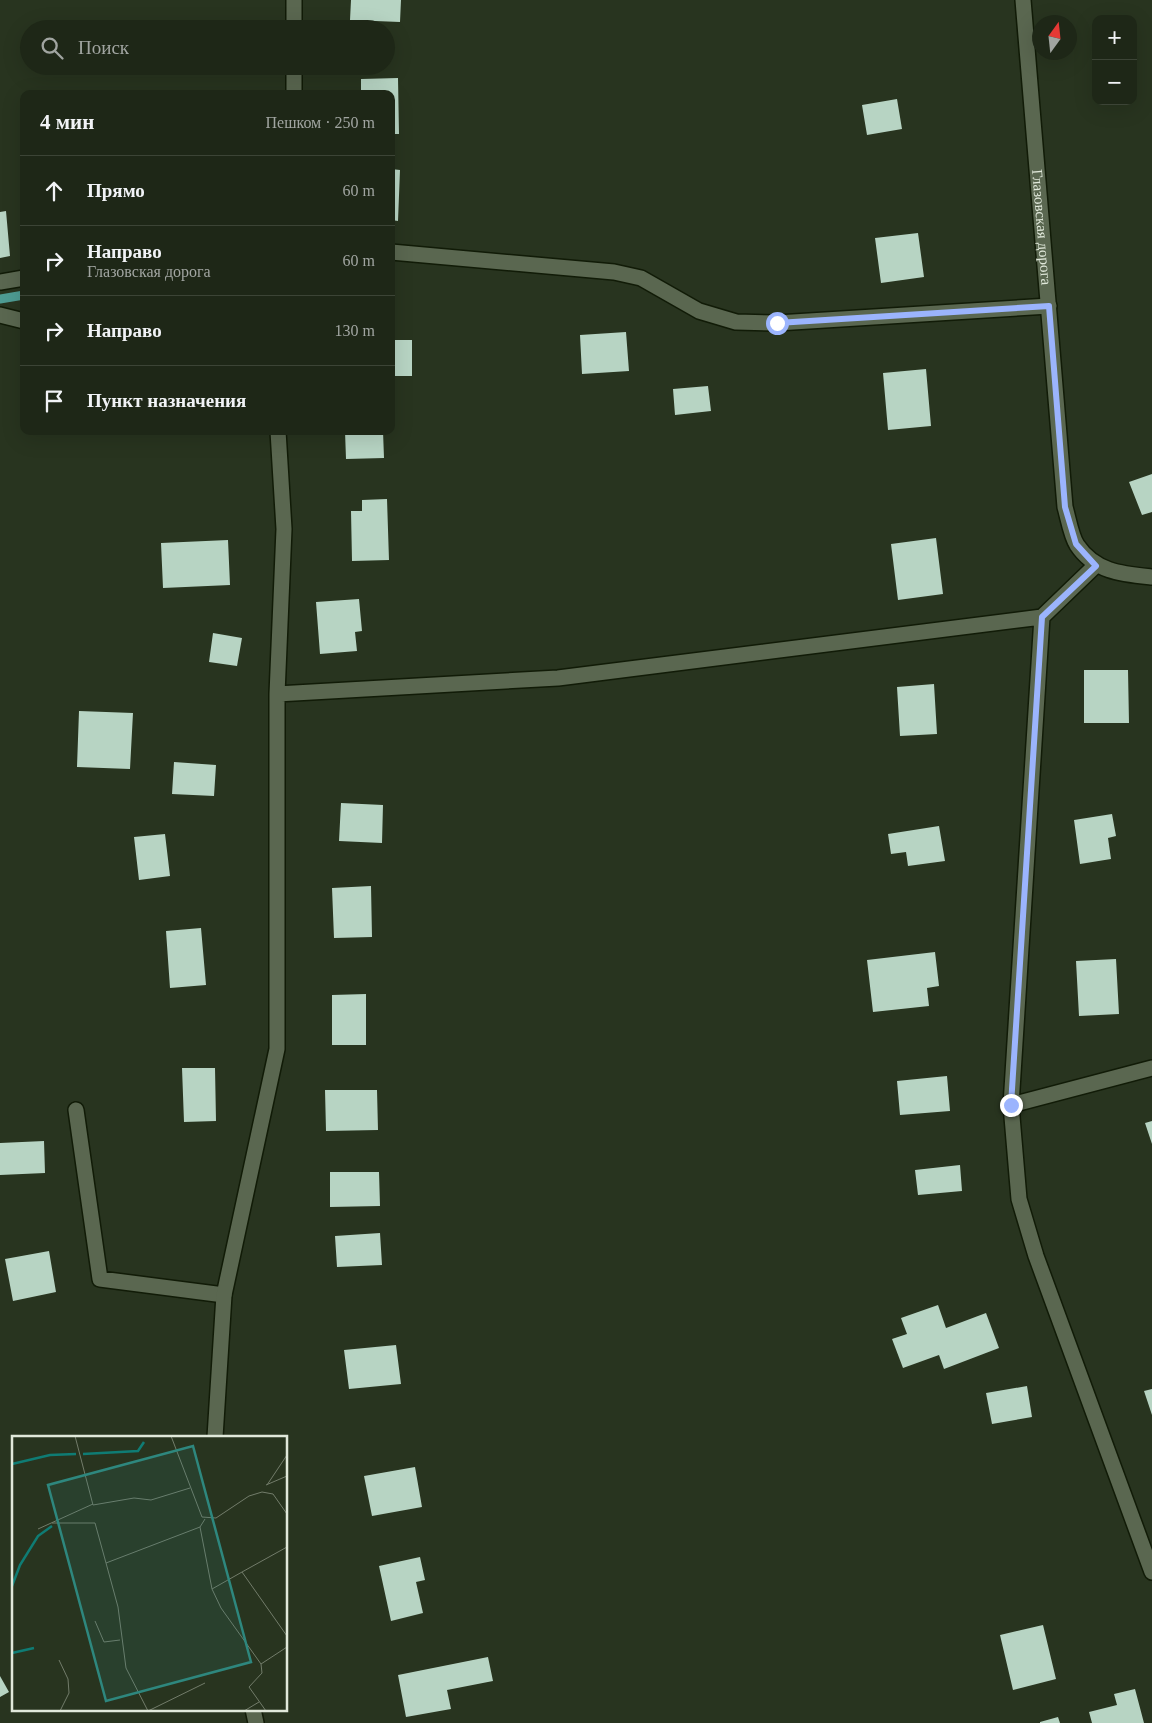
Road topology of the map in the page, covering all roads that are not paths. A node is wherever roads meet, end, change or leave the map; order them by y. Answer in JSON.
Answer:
{"nodes":[{"id":1,"x":294,"y":0,"type":"edge"},
{"id":2,"x":1023,"y":0,"type":"edge"},
{"id":3,"x":294,"y":20,"type":"edge"},
{"id":4,"x":294,"y":75,"type":"edge"},
{"id":5,"x":294,"y":90,"type":"edge"},
{"id":6,"x":395,"y":252,"type":"edge"},
{"id":7,"x":20,"y":279,"type":"edge"},
{"id":8,"x":0,"y":282,"type":"edge"},
{"id":9,"x":1049,"y":306,"type":"junction"},
{"id":10,"x":0,"y":315,"type":"edge"},
{"id":11,"x":20,"y":320,"type":"edge"},
{"id":12,"x":278,"y":435,"type":"edge"},
{"id":13,"x":1096,"y":566,"type":"junction"},
{"id":14,"x":1152,"y":577,"type":"edge"},
{"id":15,"x":1042,"y":617,"type":"junction"},
{"id":16,"x":277,"y":694,"type":"junction"},
{"id":17,"x":1152,"y":1068,"type":"edge"},
{"id":18,"x":1011,"y":1105,"type":"junction"},
{"id":19,"x":76,"y":1110,"type":"dead end"},
{"id":20,"x":224,"y":1295,"type":"junction"},
{"id":21,"x":215,"y":1436,"type":"edge"},
{"id":22,"x":1152,"y":1572,"type":"edge"},
{"id":23,"x":253,"y":1710,"type":"edge"},
{"id":24,"x":256,"y":1723,"type":"edge"}],
"edges":[{"from":1,"to":3,"type":"street"},
{"from":2,"to":9,"type":"street","name":"Глазовская дорога"},
{"from":4,"to":5,"type":"street"},
{"from":6,"to":9,"type":"street"},
{"from":7,"to":8,"type":"street"},
{"from":9,"to":13,"type":"street","name":"Глазовская дорога"},
{"from":10,"to":11,"type":"street"},
{"from":12,"to":16,"type":"street"},
{"from":13,"to":14,"type":"street"},
{"from":13,"to":15,"type":"street"},
{"from":15,"to":16,"type":"street"},
{"from":15,"to":18,"type":"street"},
{"from":16,"to":20,"type":"street"},
{"from":17,"to":18,"type":"street"},
{"from":18,"to":22,"type":"street"},
{"from":19,"to":20,"type":"street"},
{"from":20,"to":21,"type":"street"},
{"from":23,"to":24,"type":"street"}]}
